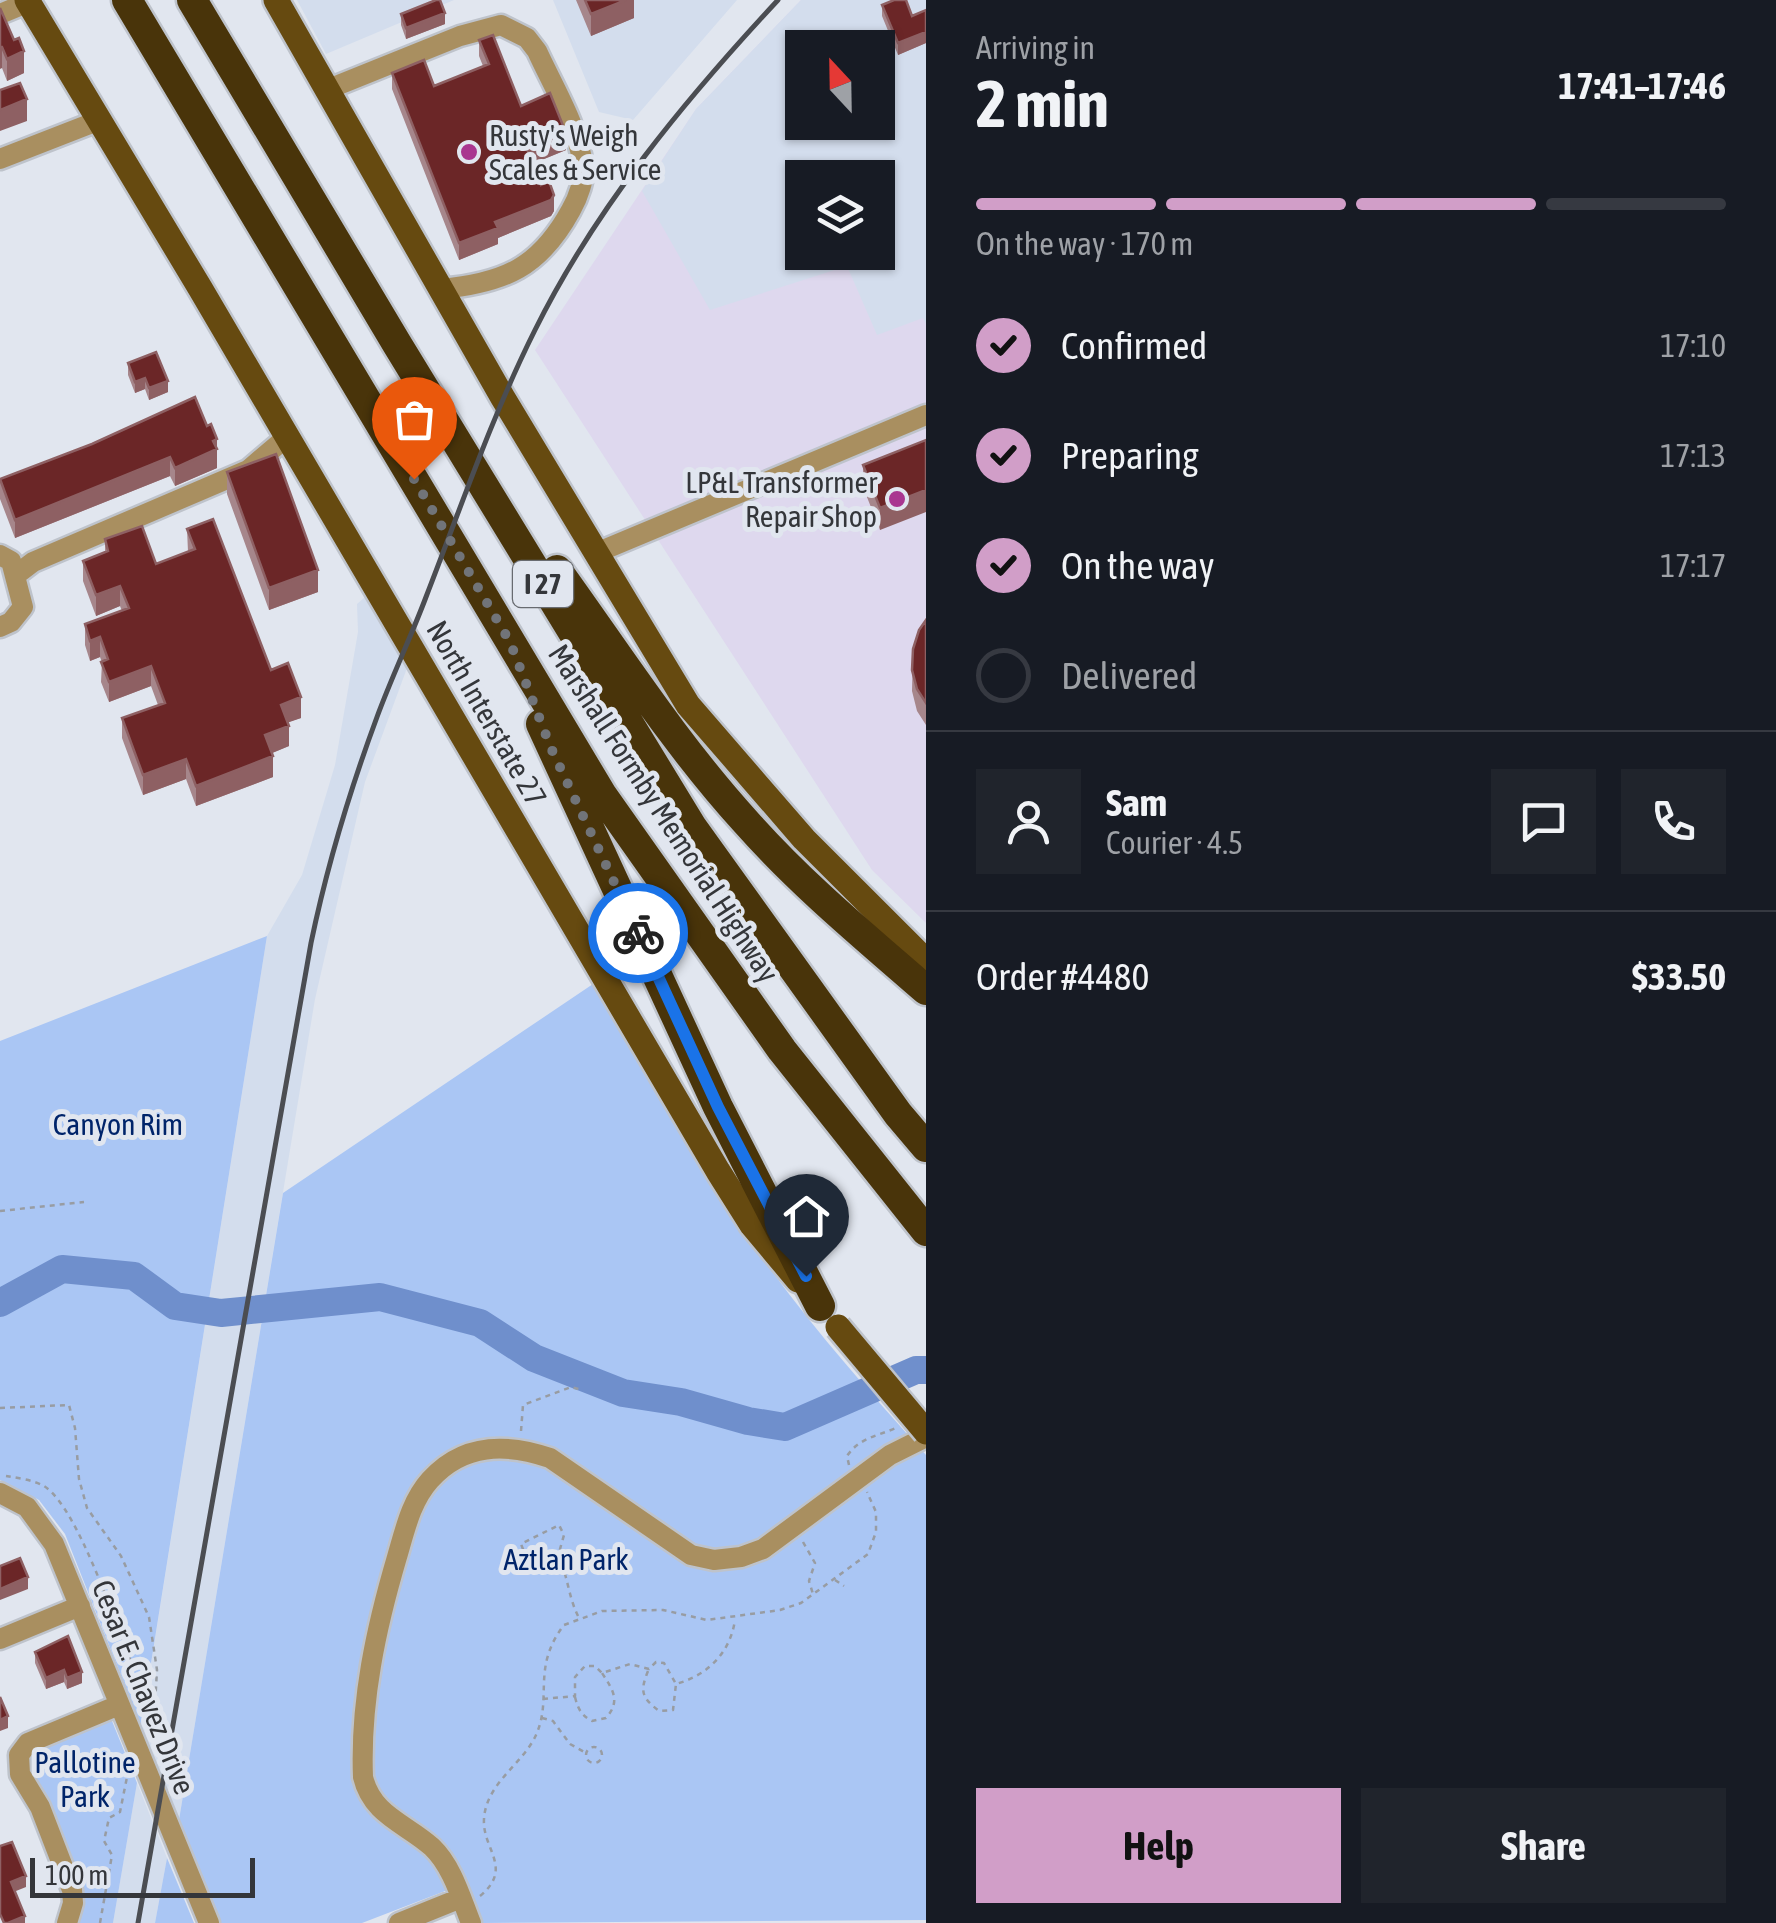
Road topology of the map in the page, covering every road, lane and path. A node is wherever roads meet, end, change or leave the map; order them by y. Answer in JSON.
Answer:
{"nodes":[{"id":1,"x":127,"y":0,"type":"edge"},
{"id":2,"x":192,"y":0,"type":"edge"},
{"id":3,"x":276,"y":0,"type":"edge"},
{"id":4,"x":28,"y":1,"type":"edge"},
{"id":5,"x":0,"y":14,"type":"edge"},
{"id":6,"x":326,"y":90,"type":"junction"},
{"id":7,"x":100,"y":120,"type":"junction"},
{"id":8,"x":0,"y":159,"type":"edge"},
{"id":9,"x":440,"y":289,"type":"junction"},
{"id":10,"x":403,"y":352,"type":"junction"},
{"id":11,"x":926,"y":415,"type":"edge"},
{"id":12,"x":288,"y":436,"type":"junction"},
{"id":13,"x":596,"y":553,"type":"junction"},
{"id":14,"x":0,"y":555,"type":"edge"},
{"id":15,"x":16,"y":576,"type":"junction"},
{"id":16,"x":0,"y":627,"type":"edge"},
{"id":17,"x":510,"y":642,"type":"junction"},
{"id":18,"x":926,"y":962,"type":"edge"},
{"id":19,"x":926,"y":990,"type":"edge"},
{"id":20,"x":926,"y":1146,"type":"edge"},
{"id":21,"x":84,"y":1202,"type":"dead end"},
{"id":22,"x":0,"y":1211,"type":"edge"},
{"id":23,"x":926,"y":1231,"type":"edge"},
{"id":24,"x":829,"y":1317,"type":"junction"},
{"id":25,"x":582,"y":1390,"type":"dead end"},
{"id":26,"x":0,"y":1408,"type":"edge"},
{"id":27,"x":920,"y":1430,"type":"edge"},
{"id":28,"x":525,"y":1450,"type":"junction"},
{"id":29,"x":0,"y":1475,"type":"edge"},
{"id":30,"x":859,"y":1478,"type":"junction"},
{"id":31,"x":0,"y":1493,"type":"edge"},
{"id":32,"x":793,"y":1528,"type":"junction"},
{"id":33,"x":558,"y":1556,"type":"junction"},
{"id":34,"x":834,"y":1580,"type":"junction"},
{"id":35,"x":844,"y":1586,"type":"dead end"},
{"id":36,"x":814,"y":1596,"type":"junction"},
{"id":37,"x":80,"y":1606,"type":"junction"},
{"id":38,"x":736,"y":1617,"type":"junction"},
{"id":39,"x":578,"y":1618,"type":"junction"},
{"id":40,"x":0,"y":1639,"type":"edge"},
{"id":41,"x":649,"y":1670,"type":"junction"},
{"id":42,"x":602,"y":1672,"type":"junction"},
{"id":43,"x":676,"y":1684,"type":"junction"},
{"id":44,"x":575,"y":1696,"type":"junction"},
{"id":45,"x":541,"y":1698,"type":"junction"},
{"id":46,"x":119,"y":1705,"type":"junction"},
{"id":47,"x":541,"y":1718,"type":"junction"},
{"id":48,"x":134,"y":1742,"type":"junction"},
{"id":49,"x":586,"y":1752,"type":"dead end"},
{"id":50,"x":142,"y":1764,"type":"junction"},
{"id":51,"x":461,"y":1898,"type":"junction"},
{"id":52,"x":66,"y":1923,"type":"edge"},
{"id":53,"x":100,"y":1923,"type":"edge"},
{"id":54,"x":209,"y":1923,"type":"edge"},
{"id":55,"x":399,"y":1923,"type":"edge"},
{"id":56,"x":471,"y":1923,"type":"edge"}],
"edges":[{"from":1,"to":17,"type":"highway","name":"Marshall Formby Memorial Highway","number":"I 27"},
{"from":2,"to":10,"type":"highway","name":"Marshall Formby Memorial Highway","number":"I 27"},
{"from":3,"to":6,"type":"main road"},
{"from":4,"to":5,"type":"street"},
{"from":4,"to":7,"type":"main road","name":"North Interstate 27"},
{"from":6,"to":9,"type":"main road"},
{"from":6,"to":9,"type":"street"},
{"from":7,"to":8,"type":"street"},
{"from":7,"to":12,"type":"main road","name":"North Interstate 27"},
{"from":9,"to":13,"type":"main road"},
{"from":10,"to":19,"type":"highway"},
{"from":10,"to":20,"type":"highway","name":"Marshall Formby Memorial Highway","number":"I 27"},
{"from":11,"to":13,"type":"street"},
{"from":12,"to":15,"type":"street"},
{"from":12,"to":24,"type":"main road","name":"North Interstate 27"},
{"from":13,"to":18,"type":"main road"},
{"from":14,"to":15,"type":"street"},
{"from":15,"to":16,"type":"street"},
{"from":17,"to":23,"type":"highway","name":"Marshall Formby Memorial Highway","number":"I 27"},
{"from":17,"to":24,"type":"highway"},
{"from":21,"to":22,"type":"path"},
{"from":24,"to":27,"type":"main road","name":"North Interstate 27","bridge":true},
{"from":25,"to":28,"type":"path"},
{"from":26,"to":50,"type":"path"},
{"from":27,"to":30,"type":"street"},
{"from":27,"to":30,"type":"path"},
{"from":28,"to":32,"type":"street"},
{"from":28,"to":51,"type":"street"},
{"from":29,"to":48,"type":"path"},
{"from":30,"to":32,"type":"street"},
{"from":30,"to":34,"type":"path"},
{"from":31,"to":37,"type":"street","name":"Cesar E. Chavez Drive"},
{"from":32,"to":36,"type":"path"},
{"from":33,"to":33,"type":"path"},
{"from":33,"to":39,"type":"path"},
{"from":34,"to":35,"type":"path"},
{"from":34,"to":36,"type":"path"},
{"from":36,"to":38,"type":"path"},
{"from":37,"to":40,"type":"street"},
{"from":37,"to":46,"type":"street","name":"Cesar E. Chavez Drive"},
{"from":38,"to":39,"type":"path"},
{"from":38,"to":43,"type":"path"},
{"from":39,"to":45,"type":"path"},
{"from":41,"to":42,"type":"path"},
{"from":41,"to":43,"type":"path"},
{"from":41,"to":43,"type":"path"},
{"from":42,"to":44,"type":"path"},
{"from":42,"to":44,"type":"path"},
{"from":44,"to":45,"type":"path"},
{"from":45,"to":47,"type":"path"},
{"from":46,"to":48,"type":"street","name":"Cesar E. Chavez Drive"},
{"from":46,"to":52,"type":"street"},
{"from":47,"to":49,"type":"path"},
{"from":47,"to":51,"type":"path"},
{"from":48,"to":50,"type":"street","name":"Cesar E. Chavez Drive"},
{"from":48,"to":53,"type":"path"},
{"from":50,"to":54,"type":"street","name":"Cesar E. Chavez Drive"},
{"from":51,"to":55,"type":"street"},
{"from":51,"to":56,"type":"street"}]}
